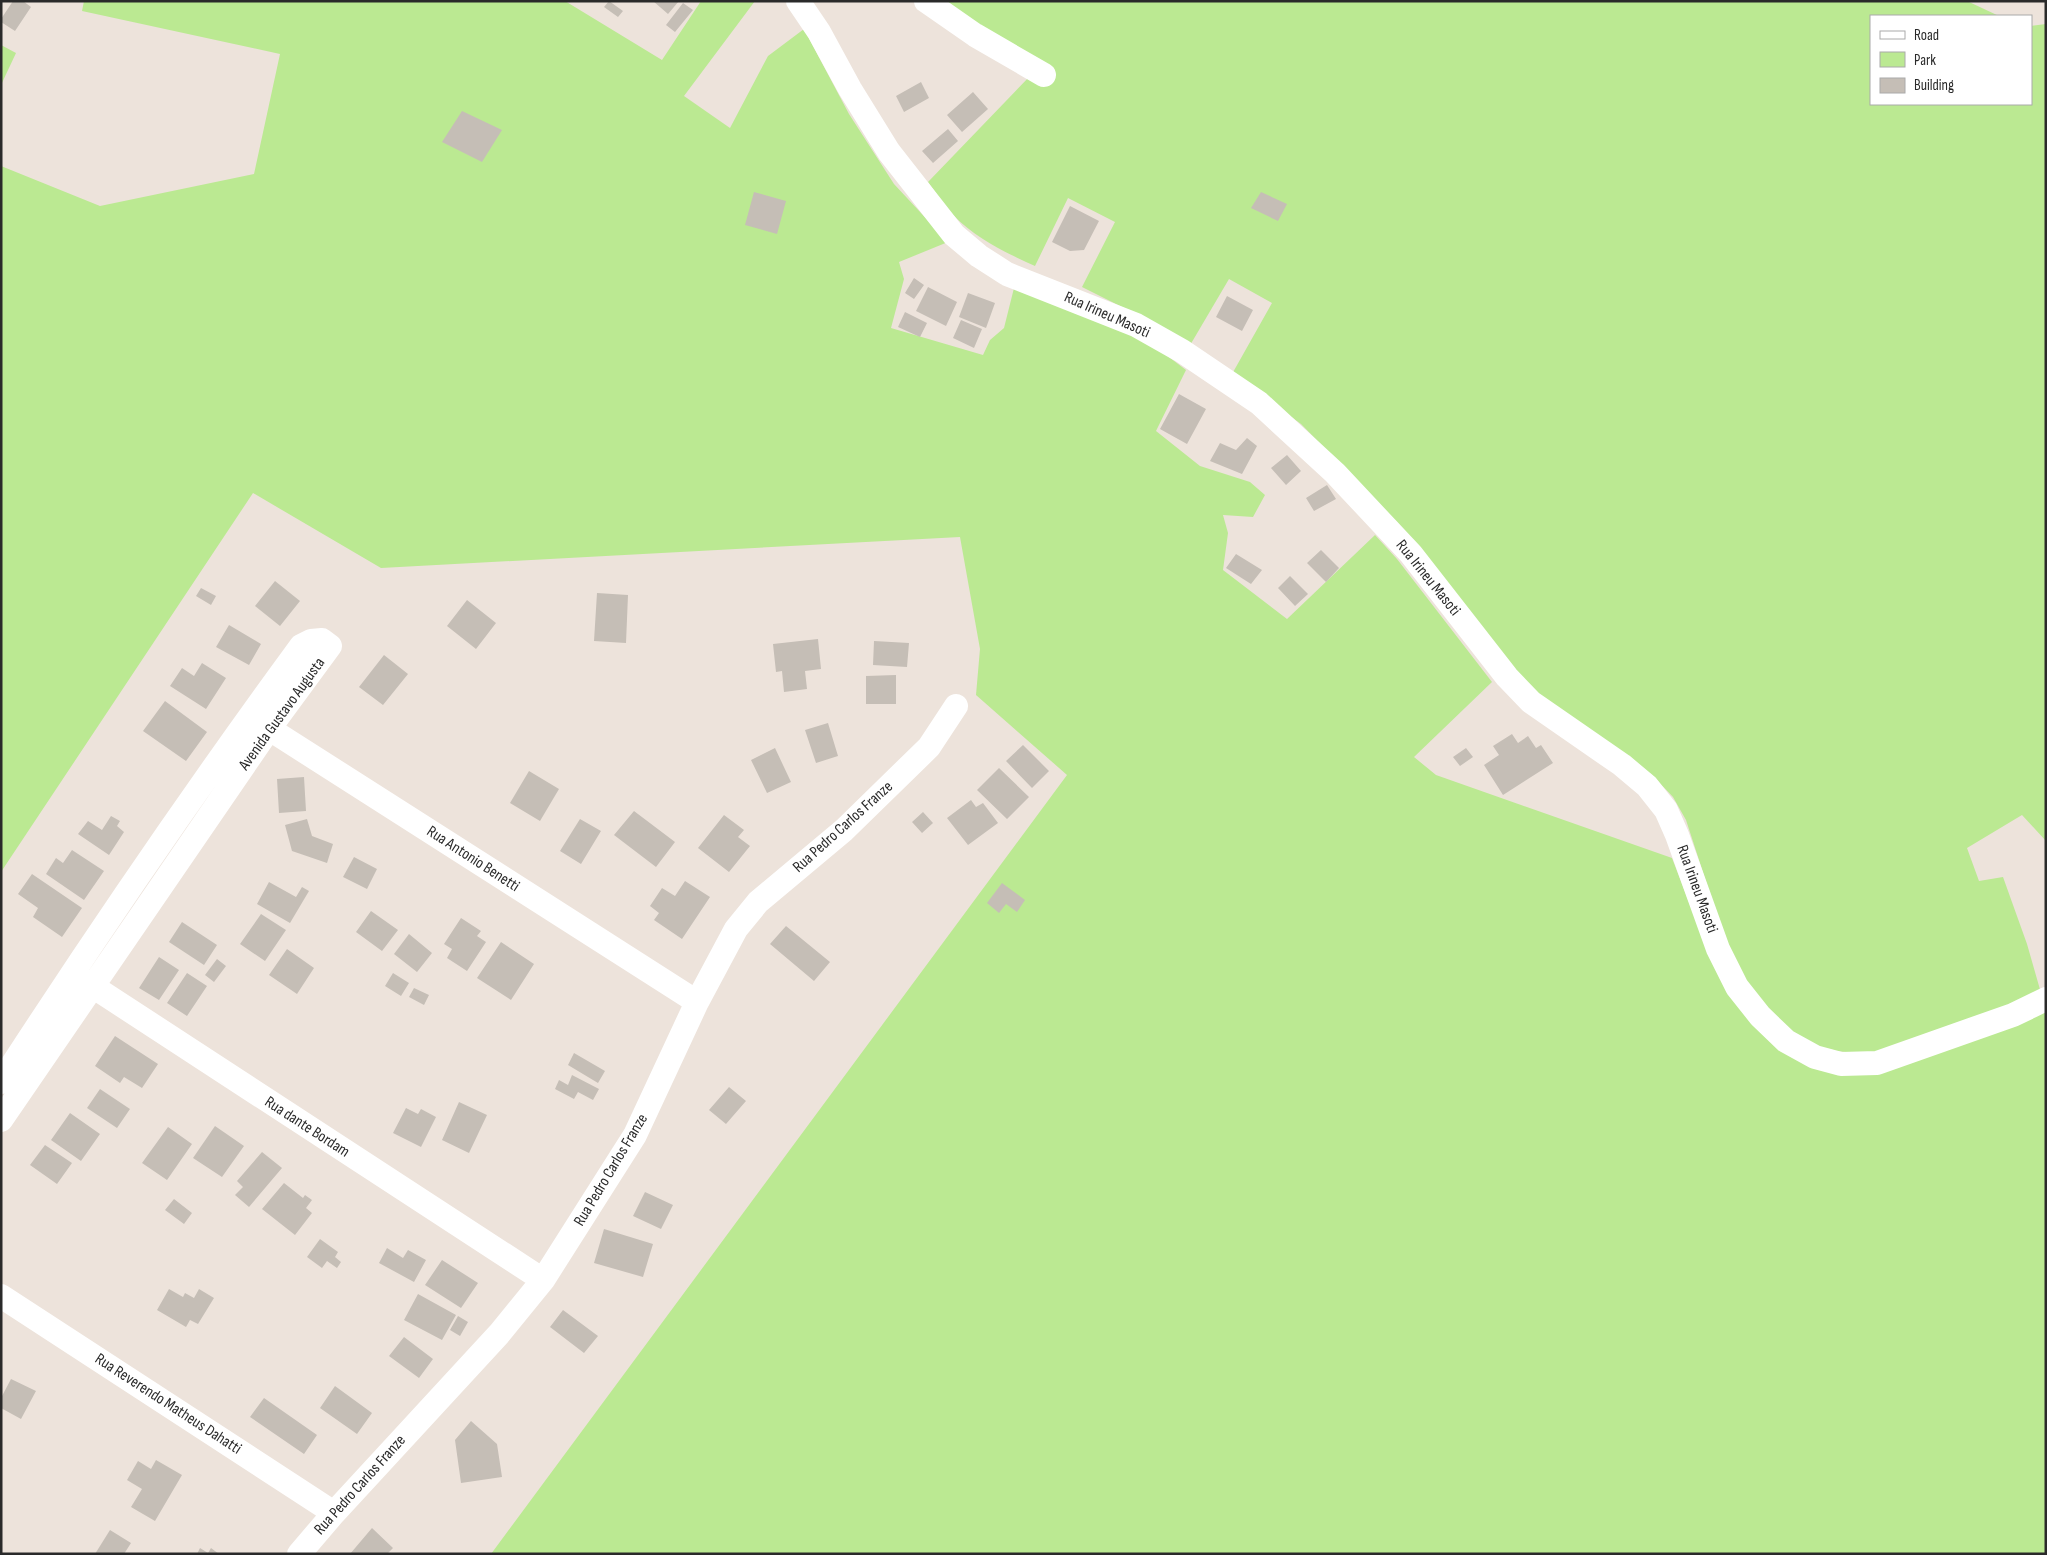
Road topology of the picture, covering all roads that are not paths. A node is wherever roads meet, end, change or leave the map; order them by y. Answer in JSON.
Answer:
{"nodes":[{"id":1,"x":798,"y":1,"type":"edge"},
{"id":2,"x":926,"y":1,"type":"edge"},
{"id":3,"x":1044,"y":76,"type":"dead end"},
{"id":4,"x":956,"y":706,"type":"dead end"},
{"id":5,"x":250,"y":716,"type":"junction"},
{"id":6,"x":269,"y":729,"type":"junction"},
{"id":7,"x":72,"y":972,"type":"junction"},
{"id":8,"x":92,"y":986,"type":"junction"},
{"id":9,"x":2046,"y":999,"type":"edge"},
{"id":10,"x":697,"y":1002,"type":"junction"},
{"id":11,"x":1,"y":1082,"type":"edge"},
{"id":12,"x":1,"y":1120,"type":"edge"},
{"id":13,"x":543,"y":1280,"type":"junction"},
{"id":14,"x":1,"y":1296,"type":"edge"},
{"id":15,"x":334,"y":1513,"type":"junction"},
{"id":16,"x":299,"y":1554,"type":"edge"}],
"edges":[{"from":1,"to":9,"type":"street","name":"Rua Irineu Masoti"},
{"from":2,"to":3,"type":"street"},
{"from":4,"to":10,"type":"street","name":"Rua Pedro Carlos Franze"},
{"from":5,"to":6,"type":"street","name":"Rua Antonio Benetti"},
{"from":5,"to":6,"type":"street","name":"Avenida Gustavo Augusta"},
{"from":5,"to":7,"type":"street","name":"Avenida Gustavo Augusta"},
{"from":6,"to":8,"type":"street","name":"Avenida Gustavo Augusta"},
{"from":6,"to":10,"type":"street","name":"Rua Antonio Benetti"},
{"from":7,"to":8,"type":"street","name":"Rua dante Bordam"},
{"from":7,"to":11,"type":"street","name":"Avenida Gustavo Augusta"},
{"from":8,"to":12,"type":"street","name":"Avenida Gustavo Augusta"},
{"from":8,"to":13,"type":"street","name":"Rua dante Bordam"},
{"from":10,"to":13,"type":"street","name":"Rua Pedro Carlos Franze"},
{"from":13,"to":15,"type":"street","name":"Rua Pedro Carlos Franze"},
{"from":14,"to":15,"type":"street","name":"Rua Reverendo Matheus Dahatti"},
{"from":15,"to":16,"type":"street","name":"Rua Pedro Carlos Franze"}]}
